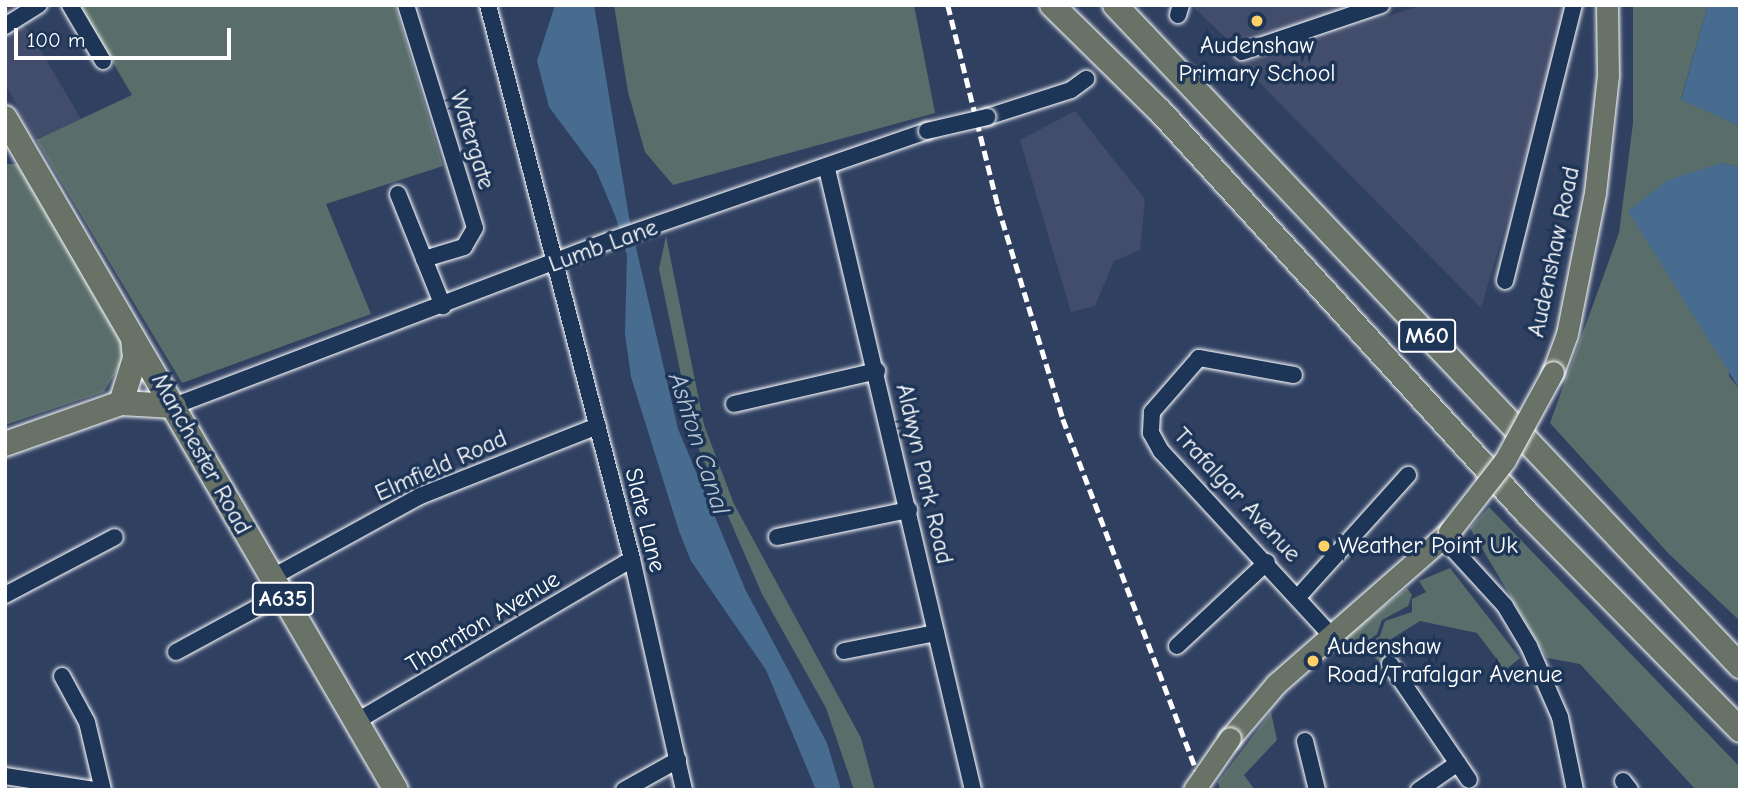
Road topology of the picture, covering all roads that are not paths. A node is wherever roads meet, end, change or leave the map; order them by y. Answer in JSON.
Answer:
{"nodes":[{"id":1,"x":40,"y":5,"type":"edge"},
{"id":2,"x":70,"y":5,"type":"edge"},
{"id":3,"x":406,"y":5,"type":"edge"},
{"id":4,"x":488,"y":5,"type":"edge"},
{"id":5,"x":1052,"y":5,"type":"edge"},
{"id":6,"x":1115,"y":5,"type":"edge"},
{"id":7,"x":1381,"y":5,"type":"edge"},
{"id":8,"x":1574,"y":5,"type":"edge"},
{"id":9,"x":1607,"y":5,"type":"edge"},
{"id":10,"x":5,"y":26,"type":"edge"},
{"id":11,"x":1242,"y":52,"type":"dead end"},
{"id":12,"x":103,"y":61,"type":"dead end"},
{"id":13,"x":1086,"y":79,"type":"dead end"},
{"id":14,"x":5,"y":118,"type":"edge"},
{"id":15,"x":14,"y":149,"type":"edge"},
{"id":16,"x":827,"y":169,"type":"junction"},
{"id":17,"x":398,"y":194,"type":"dead end"},
{"id":18,"x":424,"y":260,"type":"junction"},
{"id":19,"x":558,"y":263,"type":"junction"},
{"id":20,"x":1505,"y":281,"type":"dead end"},
{"id":21,"x":443,"y":306,"type":"junction"},
{"id":22,"x":133,"y":340,"type":"junction"},
{"id":23,"x":877,"y":372,"type":"junction"},
{"id":24,"x":1294,"y":375,"type":"dead end"},
{"id":25,"x":121,"y":403,"type":"junction"},
{"id":26,"x":734,"y":404,"type":"dead end"},
{"id":27,"x":174,"y":406,"type":"junction"},
{"id":28,"x":598,"y":426,"type":"junction"},
{"id":29,"x":5,"y":444,"type":"edge"},
{"id":30,"x":1408,"y":475,"type":"dead end"},
{"id":31,"x":909,"y":510,"type":"junction"},
{"id":32,"x":1446,"y":535,"type":"junction"},
{"id":33,"x":114,"y":537,"type":"dead end"},
{"id":34,"x":777,"y":537,"type":"dead end"},
{"id":35,"x":632,"y":559,"type":"junction"},
{"id":36,"x":1267,"y":562,"type":"junction"},
{"id":37,"x":276,"y":587,"type":"junction"},
{"id":38,"x":5,"y":595,"type":"edge"},
{"id":39,"x":1299,"y":596,"type":"junction"},
{"id":40,"x":936,"y":633,"type":"junction"},
{"id":41,"x":1332,"y":636,"type":"junction"},
{"id":42,"x":1178,"y":646,"type":"dead end"},
{"id":43,"x":844,"y":651,"type":"dead end"},
{"id":44,"x":176,"y":652,"type":"dead end"},
{"id":45,"x":1390,"y":664,"type":"dead end"},
{"id":46,"x":1740,"y":666,"type":"edge"},
{"id":47,"x":62,"y":676,"type":"dead end"},
{"id":48,"x":357,"y":721,"type":"junction"},
{"id":49,"x":1740,"y":730,"type":"edge"},
{"id":50,"x":1305,"y":741,"type":"dead end"},
{"id":51,"x":678,"y":760,"type":"junction"},
{"id":52,"x":1458,"y":762,"type":"junction"},
{"id":53,"x":5,"y":776,"type":"edge"},
{"id":54,"x":1469,"y":780,"type":"dead end"},
{"id":55,"x":94,"y":790,"type":"edge"},
{"id":56,"x":103,"y":790,"type":"edge"},
{"id":57,"x":396,"y":790,"type":"edge"},
{"id":58,"x":624,"y":790,"type":"edge"},
{"id":59,"x":684,"y":790,"type":"edge"},
{"id":60,"x":973,"y":790,"type":"edge"},
{"id":61,"x":1194,"y":790,"type":"edge"},
{"id":62,"x":1317,"y":790,"type":"edge"},
{"id":63,"x":1419,"y":790,"type":"edge"},
{"id":64,"x":1575,"y":790,"type":"edge"}],
"edges":[{"from":1,"to":10,"type":"street"},
{"from":2,"to":12,"type":"street"},
{"from":3,"to":18,"type":"street","name":"Watergate"},
{"from":4,"to":19,"type":"street","name":"Slate Lane"},
{"from":5,"to":49,"type":"highway","number":"M60"},
{"from":6,"to":46,"type":"highway","number":"M60"},
{"from":7,"to":11,"type":"street"},
{"from":8,"to":20,"type":"street","name":"Audenshaw Road"},
{"from":9,"to":32,"type":"main road","name":"Audenshaw Road","bridge":true},
{"from":13,"to":16,"type":"street","name":"Lumb Lane","bridge":true},
{"from":14,"to":15,"type":"highway","name":"Manchester Road","number":"A635"},
{"from":15,"to":22,"type":"highway","name":"Manchester Road","number":"A635"},
{"from":16,"to":19,"type":"street","name":"Lumb Lane"},
{"from":16,"to":23,"type":"street","name":"Aldwyn Park Road"},
{"from":17,"to":18,"type":"street"},
{"from":18,"to":21,"type":"street"},
{"from":19,"to":21,"type":"street","name":"Lumb Lane"},
{"from":19,"to":28,"type":"street","name":"Slate Lane"},
{"from":21,"to":27,"type":"street","name":"Lumb Lane"},
{"from":22,"to":25,"type":"highway"},
{"from":22,"to":27,"type":"highway","name":"Manchester Road","number":"A635"},
{"from":23,"to":26,"type":"street"},
{"from":23,"to":31,"type":"street","name":"Aldwyn Park Road"},
{"from":24,"to":36,"type":"street","name":"Trafalgar Avenue"},
{"from":25,"to":27,"type":"highway","name":"Lumb Lane"},
{"from":25,"to":29,"type":"highway","name":"Lumb Lane"},
{"from":27,"to":37,"type":"highway","name":"Manchester Road","number":"A635"},
{"from":28,"to":35,"type":"street","name":"Slate Lane"},
{"from":28,"to":37,"type":"street","name":"Elmfield Road"},
{"from":30,"to":39,"type":"street"},
{"from":31,"to":34,"type":"street"},
{"from":31,"to":40,"type":"street","name":"Aldwyn Park Road"},
{"from":32,"to":41,"type":"main road","name":"Audenshaw Road"},
{"from":32,"to":64,"type":"street"},
{"from":33,"to":38,"type":"street"},
{"from":35,"to":48,"type":"street","name":"Thornton Avenue"},
{"from":35,"to":51,"type":"street","name":"Slate Lane"},
{"from":36,"to":39,"type":"street","name":"Trafalgar Avenue"},
{"from":36,"to":42,"type":"street"},
{"from":37,"to":44,"type":"street","name":"Elmfield Road"},
{"from":37,"to":48,"type":"highway","name":"Manchester Road","number":"A635"},
{"from":39,"to":41,"type":"street","name":"Trafalgar Avenue"},
{"from":40,"to":43,"type":"street"},
{"from":40,"to":60,"type":"street","name":"Aldwyn Park Road"},
{"from":41,"to":61,"type":"main road","name":"Audenshaw Road","bridge":true},
{"from":45,"to":52,"type":"street"},
{"from":47,"to":56,"type":"street"},
{"from":48,"to":57,"type":"highway","name":"Manchester Road","number":"A635"},
{"from":50,"to":62,"type":"street"},
{"from":51,"to":58,"type":"street"},
{"from":51,"to":59,"type":"street","name":"Slate Lane"},
{"from":52,"to":54,"type":"street"},
{"from":52,"to":63,"type":"street"},
{"from":53,"to":55,"type":"street"}]}
